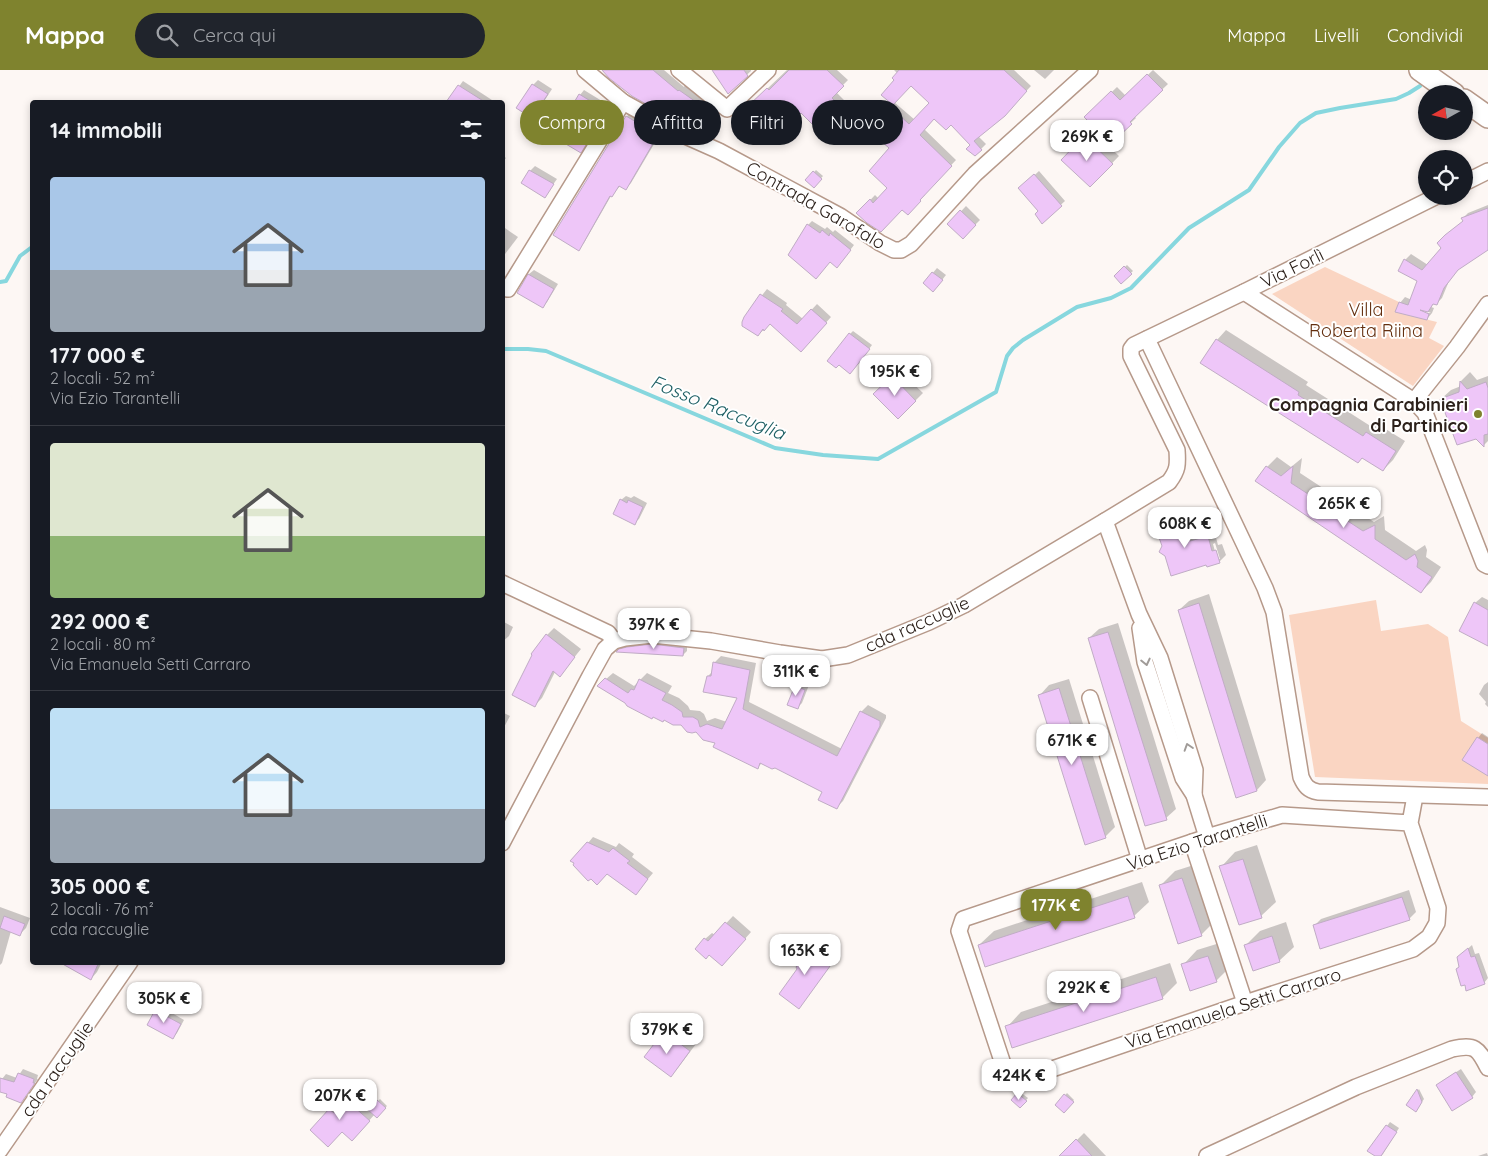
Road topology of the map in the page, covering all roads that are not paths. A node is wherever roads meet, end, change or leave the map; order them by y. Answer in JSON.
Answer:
{"nodes":[{"id":1,"x":585,"y":70,"type":"edge"},
{"id":2,"x":680,"y":70,"type":"edge"},
{"id":3,"x":768,"y":70,"type":"edge"},
{"id":4,"x":1090,"y":70,"type":"edge"},
{"id":5,"x":1420,"y":70,"type":"edge"},
{"id":6,"x":1441,"y":85,"type":"edge"},
{"id":7,"x":621,"y":100,"type":"edge"},
{"id":8,"x":624,"y":103,"type":"edge"},
{"id":9,"x":1473,"y":106,"type":"edge"},
{"id":10,"x":1488,"y":117,"type":"edge"},
{"id":11,"x":597,"y":145,"type":"edge"},
{"id":12,"x":1488,"y":171,"type":"edge"},
{"id":13,"x":1473,"y":178,"type":"edge"},
{"id":14,"x":1419,"y":205,"type":"edge"},
{"id":15,"x":505,"y":288,"type":"edge"},
{"id":16,"x":1244,"y":292,"type":"junction"},
{"id":17,"x":1488,"y":304,"type":"edge"},
{"id":18,"x":1147,"y":338,"type":"junction"},
{"id":19,"x":1414,"y":402,"type":"junction"},
{"id":20,"x":1105,"y":521,"type":"junction"},
{"id":21,"x":1488,"y":566,"type":"edge"},
{"id":22,"x":505,"y":584,"type":"edge"},
{"id":23,"x":614,"y":641,"type":"junction"},
{"id":24,"x":1090,"y":698,"type":"dead end"},
{"id":25,"x":1415,"y":796,"type":"junction"},
{"id":26,"x":1488,"y":797,"type":"edge"},
{"id":27,"x":1410,"y":823,"type":"junction"},
{"id":28,"x":505,"y":837,"type":"edge"},
{"id":29,"x":1207,"y":837,"type":"junction"},
{"id":30,"x":1192,"y":842,"type":"junction"},
{"id":31,"x":1140,"y":860,"type":"junction"},
{"id":32,"x":128,"y":965,"type":"edge"},
{"id":33,"x":1244,"y":1003,"type":"junction"},
{"id":34,"x":1488,"y":1068,"type":"edge"},
{"id":35,"x":1020,"y":1080,"type":"joint"},
{"id":36,"x":0,"y":1150,"type":"edge"},
{"id":37,"x":1207,"y":1156,"type":"edge"}],
"edges":[{"from":1,"to":7,"type":"street","name":"Contrada Garofalo"},
{"from":2,"to":3,"type":"street"},
{"from":4,"to":8,"type":"street","name":"Contrada Garofalo"},
{"from":5,"to":6,"type":"main road"},
{"from":9,"to":10,"type":"main road"},
{"from":11,"to":15,"type":"street"},
{"from":12,"to":13,"type":"street"},
{"from":14,"to":16,"type":"street","name":"Via Forlì"},
{"from":16,"to":18,"type":"street","name":"Via Forlì"},
{"from":16,"to":19,"type":"street"},
{"from":17,"to":19,"type":"street"},
{"from":18,"to":20,"type":"street","name":"cda raccuglie"},
{"from":18,"to":25,"type":"street"},
{"from":19,"to":21,"type":"street"},
{"from":20,"to":23,"type":"street","name":"cda raccuglie"},
{"from":20,"to":29,"type":"street"},
{"from":22,"to":23,"type":"street"},
{"from":23,"to":28,"type":"street"},
{"from":24,"to":31,"type":"street"},
{"from":25,"to":26,"type":"street"},
{"from":25,"to":27,"type":"street"},
{"from":27,"to":29,"type":"street","name":"Via Ezio Tarantelli"},
{"from":27,"to":33,"type":"street","name":"Via Emanuela Setti Carraro"},
{"from":29,"to":30,"type":"street","name":"Via Ezio Tarantelli"},
{"from":30,"to":31,"type":"street","name":"Via Ezio Tarantelli"},
{"from":30,"to":33,"type":"street"},
{"from":31,"to":35,"type":"street","name":"Via Ezio Tarantelli"},
{"from":32,"to":36,"type":"street","name":"cda raccuglie"},
{"from":33,"to":35,"type":"street","name":"Via Emanuela Setti Carraro"},
{"from":34,"to":37,"type":"street"}]}
